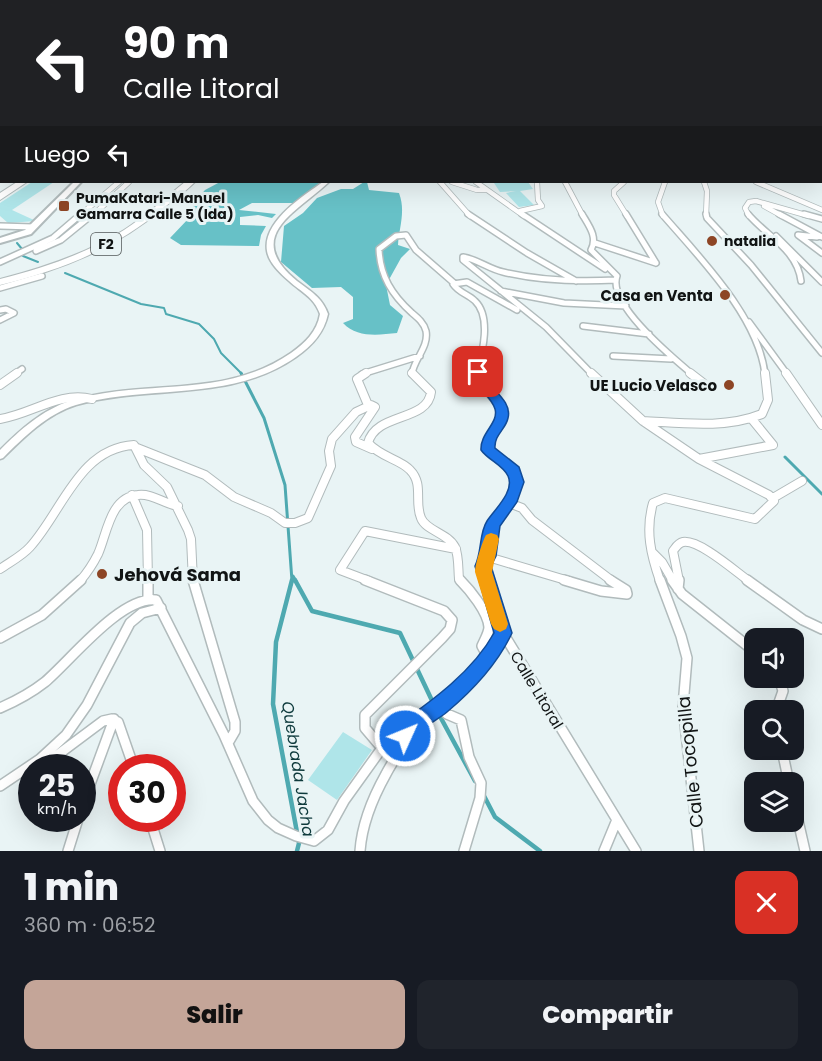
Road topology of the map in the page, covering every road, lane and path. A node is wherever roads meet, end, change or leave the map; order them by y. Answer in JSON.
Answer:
{"nodes":[{"id":1,"x":21,"y":183,"type":"edge"},
{"id":2,"x":76,"y":183,"type":"edge"},
{"id":3,"x":118,"y":183,"type":"edge"},
{"id":4,"x":128,"y":183,"type":"edge"},
{"id":5,"x":180,"y":183,"type":"edge"},
{"id":6,"x":189,"y":183,"type":"edge"},
{"id":7,"x":325,"y":183,"type":"edge"},
{"id":8,"x":442,"y":183,"type":"edge"},
{"id":9,"x":455,"y":183,"type":"edge"},
{"id":10,"x":477,"y":183,"type":"edge"},
{"id":11,"x":537,"y":183,"type":"edge"},
{"id":12,"x":566,"y":183,"type":"edge"},
{"id":13,"x":623,"y":183,"type":"edge"},
{"id":14,"x":665,"y":183,"type":"edge"},
{"id":15,"x":704,"y":183,"type":"edge"},
{"id":16,"x":758,"y":183,"type":"edge"},
{"id":17,"x":487,"y":190,"type":"junction"},
{"id":18,"x":0,"y":197,"type":"edge"},
{"id":19,"x":749,"y":202,"type":"junction"},
{"id":20,"x":822,"y":210,"type":"edge"},
{"id":21,"x":520,"y":211,"type":"junction"},
{"id":22,"x":750,"y":218,"type":"junction"},
{"id":23,"x":822,"y":219,"type":"edge"},
{"id":24,"x":0,"y":226,"type":"edge"},
{"id":25,"x":33,"y":227,"type":"junction"},
{"id":26,"x":822,"y":238,"type":"edge"},
{"id":27,"x":0,"y":241,"type":"edge"},
{"id":28,"x":595,"y":243,"type":"junction"},
{"id":29,"x":28,"y":251,"type":"junction"},
{"id":30,"x":822,"y":253,"type":"edge"},
{"id":31,"x":0,"y":262,"type":"edge"},
{"id":32,"x":0,"y":276,"type":"edge"},
{"id":33,"x":42,"y":276,"type":"dead end"},
{"id":34,"x":617,"y":279,"type":"junction"},
{"id":35,"x":801,"y":281,"type":"dead end"},
{"id":36,"x":0,"y":282,"type":"edge"},
{"id":37,"x":822,"y":282,"type":"edge"},
{"id":38,"x":454,"y":283,"type":"junction"},
{"id":39,"x":581,"y":283,"type":"junction"},
{"id":40,"x":0,"y":288,"type":"edge"},
{"id":41,"x":500,"y":291,"type":"junction"},
{"id":42,"x":626,"y":306,"type":"junction"},
{"id":43,"x":0,"y":310,"type":"edge"},
{"id":44,"x":525,"y":312,"type":"junction"},
{"id":45,"x":745,"y":319,"type":"junction"},
{"id":46,"x":0,"y":320,"type":"edge"},
{"id":47,"x":583,"y":326,"type":"dead end"},
{"id":48,"x":649,"y":334,"type":"junction"},
{"id":49,"x":822,"y":353,"type":"edge"},
{"id":50,"x":420,"y":356,"type":"junction"},
{"id":51,"x":613,"y":356,"type":"dead end"},
{"id":52,"x":671,"y":358,"type":"junction"},
{"id":53,"x":22,"y":369,"type":"dead end"},
{"id":54,"x":0,"y":385,"type":"edge"},
{"id":55,"x":604,"y":386,"type":"junction"},
{"id":56,"x":92,"y":399,"type":"junction"},
{"id":57,"x":368,"y":405,"type":"junction"},
{"id":58,"x":751,"y":418,"type":"junction"},
{"id":59,"x":0,"y":419,"type":"edge"},
{"id":60,"x":643,"y":421,"type":"junction"},
{"id":61,"x":822,"y":425,"type":"edge"},
{"id":62,"x":137,"y":448,"type":"junction"},
{"id":63,"x":372,"y":449,"type":"junction"},
{"id":64,"x":0,"y":456,"type":"edge"},
{"id":65,"x":699,"y":459,"type":"junction"},
{"id":66,"x":802,"y":481,"type":"dead end"},
{"id":67,"x":132,"y":495,"type":"junction"},
{"id":68,"x":773,"y":498,"type":"junction"},
{"id":69,"x":508,"y":503,"type":"junction"},
{"id":70,"x":178,"y":506,"type":"junction"},
{"id":71,"x":456,"y":549,"type":"junction"},
{"id":72,"x":653,"y":553,"type":"junction"},
{"id":73,"x":488,"y":556,"type":"junction"},
{"id":74,"x":0,"y":569,"type":"edge"},
{"id":75,"x":678,"y":589,"type":"junction"},
{"id":76,"x":148,"y":599,"type":"junction"},
{"id":77,"x":161,"y":608,"type":"junction"},
{"id":78,"x":822,"y":629,"type":"edge"},
{"id":79,"x":503,"y":633,"type":"junction"},
{"id":80,"x":0,"y":638,"type":"edge"},
{"id":81,"x":744,"y":643,"type":"edge"},
{"id":82,"x":488,"y":657,"type":"junction"},
{"id":83,"x":440,"y":706,"type":"junction"},
{"id":84,"x":0,"y":708,"type":"edge"},
{"id":85,"x":114,"y":718,"type":"junction"},
{"id":86,"x":405,"y":730,"type":"junction"},
{"id":87,"x":228,"y":743,"type":"junction"},
{"id":88,"x":382,"y":748,"type":"junction"},
{"id":89,"x":47,"y":754,"type":"edge"},
{"id":90,"x":59,"y":754,"type":"edge"},
{"id":91,"x":129,"y":754,"type":"edge"},
{"id":92,"x":96,"y":768,"type":"edge"},
{"id":93,"x":18,"y":776,"type":"edge"},
{"id":94,"x":0,"y":786,"type":"edge"},
{"id":95,"x":616,"y":822,"type":"junction"},
{"id":96,"x":74,"y":832,"type":"edge"},
{"id":97,"x":154,"y":832,"type":"edge"},
{"id":98,"x":801,"y":832,"type":"edge"},
{"id":99,"x":68,"y":851,"type":"edge"},
{"id":100,"x":160,"y":851,"type":"edge"},
{"id":101,"x":360,"y":851,"type":"edge"},
{"id":102,"x":464,"y":851,"type":"edge"},
{"id":103,"x":604,"y":851,"type":"edge"},
{"id":104,"x":636,"y":851,"type":"edge"},
{"id":105,"x":699,"y":851,"type":"edge"},
{"id":106,"x":805,"y":851,"type":"edge"}],
"edges":[{"from":1,"to":18,"type":"highway"},
{"from":2,"to":25,"type":"main road"},
{"from":3,"to":29,"type":"street"},
{"from":4,"to":29,"type":"street"},
{"from":5,"to":32,"type":"highway","number":"F2"},
{"from":6,"to":36,"type":"highway","number":"F2"},
{"from":7,"to":56,"type":"street"},
{"from":8,"to":39,"type":"street"},
{"from":9,"to":17,"type":"street"},
{"from":10,"to":17,"type":"street"},
{"from":11,"to":21,"type":"street"},
{"from":12,"to":28,"type":"street"},
{"from":13,"to":28,"type":"street"},
{"from":14,"to":45,"type":"street"},
{"from":15,"to":49,"type":"street"},
{"from":16,"to":20,"type":"street"},
{"from":17,"to":21,"type":"street"},
{"from":19,"to":22,"type":"street"},
{"from":19,"to":23,"type":"street"},
{"from":19,"to":26,"type":"street"},
{"from":21,"to":34,"type":"street"},
{"from":22,"to":35,"type":"street"},
{"from":22,"to":37,"type":"street"},
{"from":24,"to":25,"type":"street"},
{"from":25,"to":27,"type":"main road"},
{"from":26,"to":30,"type":"street"},
{"from":28,"to":34,"type":"street"},
{"from":29,"to":31,"type":"street"},
{"from":33,"to":40,"type":"street"},
{"from":34,"to":39,"type":"street"},
{"from":34,"to":42,"type":"street"},
{"from":38,"to":44,"type":"street"},
{"from":38,"to":50,"type":"street"},
{"from":38,"to":69,"type":"street","name":"Calle Litoral"},
{"from":39,"to":41,"type":"street"},
{"from":41,"to":42,"type":"street"},
{"from":41,"to":44,"type":"street"},
{"from":42,"to":48,"type":"street"},
{"from":43,"to":46,"type":"street"},
{"from":44,"to":55,"type":"street"},
{"from":45,"to":58,"type":"street"},
{"from":45,"to":61,"type":"street"},
{"from":47,"to":48,"type":"street"},
{"from":48,"to":52,"type":"street"},
{"from":50,"to":57,"type":"street"},
{"from":50,"to":63,"type":"street"},
{"from":51,"to":52,"type":"street"},
{"from":52,"to":55,"type":"street"},
{"from":53,"to":54,"type":"street"},
{"from":55,"to":60,"type":"street"},
{"from":56,"to":59,"type":"street"},
{"from":56,"to":64,"type":"street"},
{"from":57,"to":62,"type":"street"},
{"from":57,"to":63,"type":"street"},
{"from":58,"to":60,"type":"street"},
{"from":58,"to":65,"type":"street"},
{"from":60,"to":65,"type":"street"},
{"from":62,"to":70,"type":"street"},
{"from":62,"to":74,"type":"street"},
{"from":63,"to":71,"type":"street"},
{"from":65,"to":68,"type":"street"},
{"from":66,"to":68,"type":"street"},
{"from":67,"to":70,"type":"street"},
{"from":67,"to":76,"type":"street"},
{"from":67,"to":80,"type":"street"},
{"from":68,"to":72,"type":"street","name":"Calle Tocopilla"},
{"from":69,"to":73,"type":"street","name":"Calle Litoral"},
{"from":69,"to":73,"type":"street"},
{"from":70,"to":87,"type":"street"},
{"from":71,"to":82,"type":"street"},
{"from":71,"to":88,"type":"street"},
{"from":72,"to":75,"type":"street"},
{"from":72,"to":105,"type":"street","name":"Calle Tocopilla"},
{"from":73,"to":79,"type":"street","name":"Calle Litoral"},
{"from":75,"to":78,"type":"street"},
{"from":75,"to":81,"type":"street"},
{"from":76,"to":77,"type":"street"},
{"from":76,"to":84,"type":"street"},
{"from":77,"to":87,"type":"street"},
{"from":77,"to":89,"type":"street"},
{"from":79,"to":82,"type":"street"},
{"from":79,"to":95,"type":"street","name":"Calle Litoral"},
{"from":82,"to":83,"type":"street"},
{"from":83,"to":86,"type":"street"},
{"from":83,"to":102,"type":"street"},
{"from":85,"to":90,"type":"street"},
{"from":85,"to":91,"type":"street"},
{"from":85,"to":92,"type":"street"},
{"from":86,"to":88,"type":"street"},
{"from":86,"to":101,"type":"street"},
{"from":87,"to":88,"type":"street"},
{"from":93,"to":94,"type":"street"},
{"from":95,"to":103,"type":"street"},
{"from":95,"to":104,"type":"street","name":"Calle Litoral"},
{"from":96,"to":99,"type":"street"},
{"from":97,"to":100,"type":"street"},
{"from":98,"to":106,"type":"street"}]}
